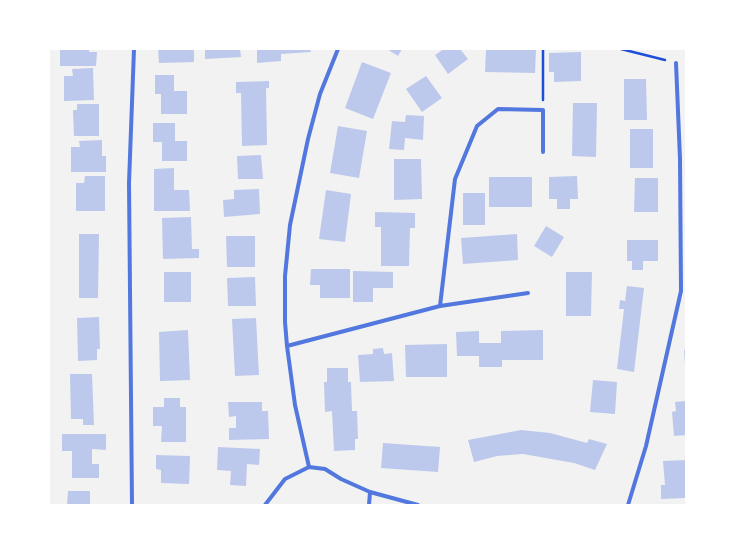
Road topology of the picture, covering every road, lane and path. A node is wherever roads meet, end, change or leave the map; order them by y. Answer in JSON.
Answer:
{"nodes":[{"id":1,"x":134,"y":49,"type":"edge"},
{"id":2,"x":338,"y":49,"type":"edge"},
{"id":3,"x":543,"y":49,"type":"edge"},
{"id":4,"x":621,"y":49,"type":"edge"},
{"id":5,"x":676,"y":63,"type":"joint"},
{"id":6,"x":543,"y":110,"type":"junction"},
{"id":7,"x":543,"y":152,"type":"dead end"},
{"id":8,"x":528,"y":293,"type":"dead end"},
{"id":9,"x":440,"y":306,"type":"junction"},
{"id":10,"x":287,"y":346,"type":"junction"},
{"id":11,"x":309,"y":468,"type":"junction"},
{"id":12,"x":370,"y":492,"type":"junction"},
{"id":13,"x":132,"y":505,"type":"edge"},
{"id":14,"x":265,"y":505,"type":"edge"},
{"id":15,"x":369,"y":505,"type":"edge"},
{"id":16,"x":418,"y":505,"type":"edge"},
{"id":17,"x":628,"y":505,"type":"edge"}],
"edges":[{"from":1,"to":13,"type":"street"},
{"from":2,"to":10,"type":"street"},
{"from":3,"to":6,"type":"path"},
{"from":4,"to":5,"type":"path"},
{"from":5,"to":17,"type":"street"},
{"from":6,"to":7,"type":"street"},
{"from":6,"to":9,"type":"street"},
{"from":8,"to":9,"type":"street"},
{"from":9,"to":10,"type":"street"},
{"from":10,"to":11,"type":"street"},
{"from":11,"to":12,"type":"street"},
{"from":11,"to":14,"type":"street"},
{"from":12,"to":15,"type":"street"},
{"from":12,"to":16,"type":"street"}]}
